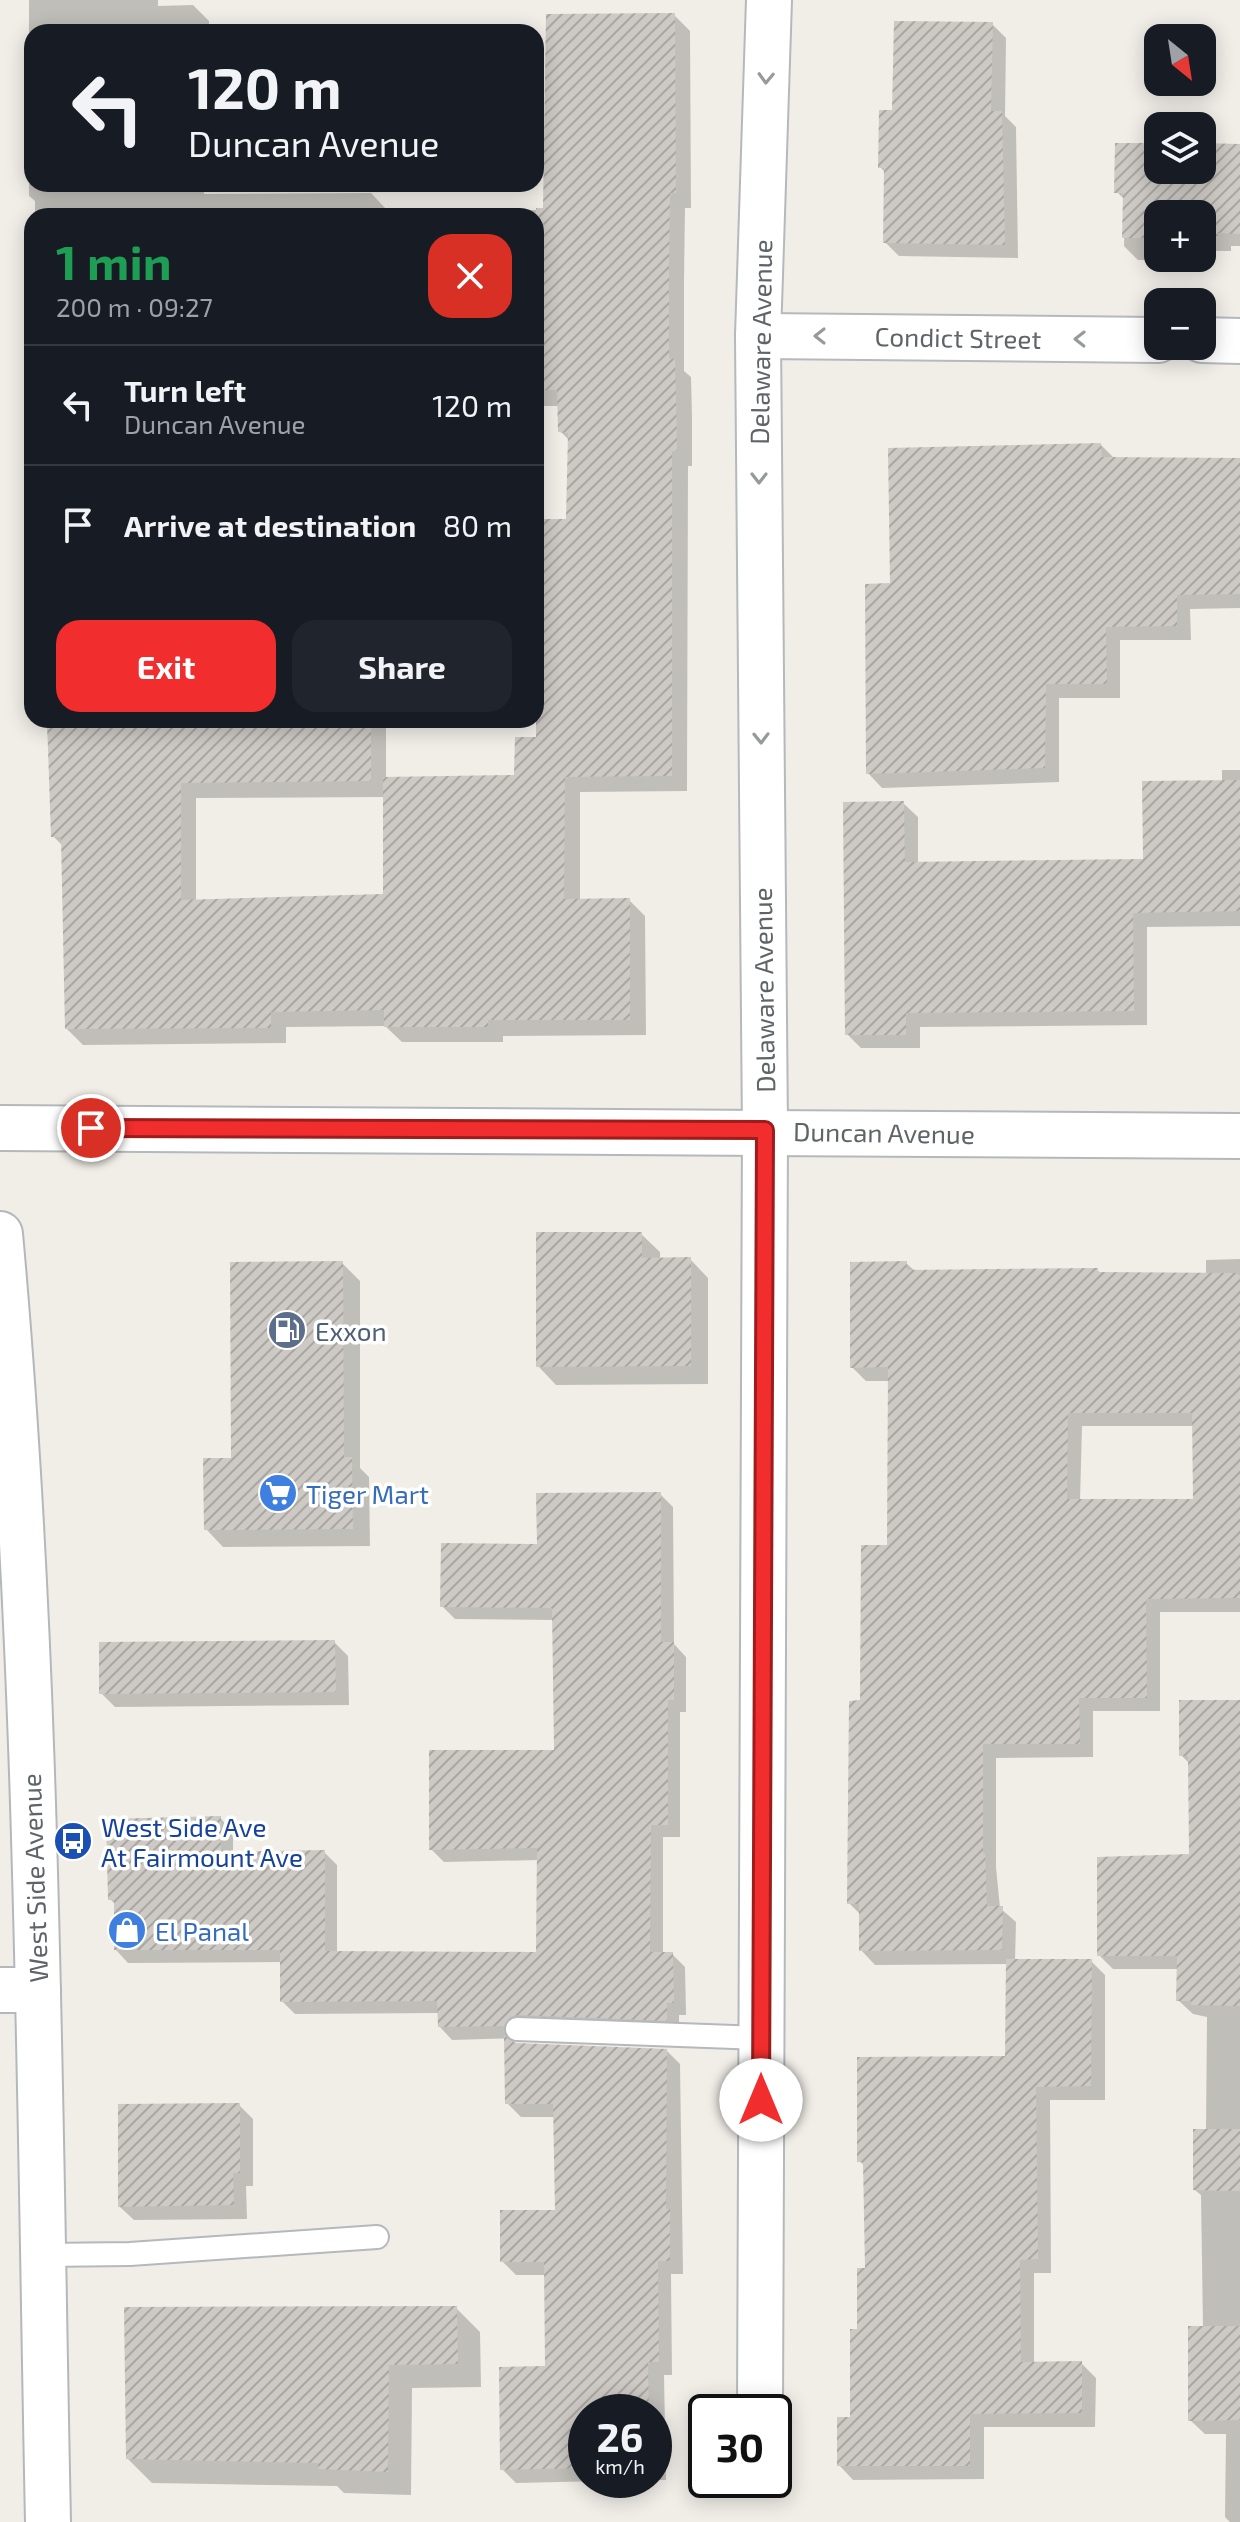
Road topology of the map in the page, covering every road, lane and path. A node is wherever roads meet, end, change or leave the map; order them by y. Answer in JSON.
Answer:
{"nodes":[{"id":1,"x":769,"y":0,"type":"edge"},
{"id":2,"x":758,"y":336,"type":"junction"},
{"id":3,"x":1144,"y":340,"type":"edge"},
{"id":4,"x":1216,"y":340,"type":"edge"},
{"id":5,"x":1240,"y":341,"type":"edge"},
{"id":6,"x":0,"y":1128,"type":"edge"},
{"id":7,"x":765,"y":1130,"type":"junction"},
{"id":8,"x":1240,"y":1136,"type":"edge"},
{"id":9,"x":0,"y":1234,"type":"edge"},
{"id":10,"x":19,"y":1990,"type":"edge"},
{"id":11,"x":517,"y":2029,"type":"dead end"},
{"id":12,"x":761,"y":2038,"type":"junction"},
{"id":13,"x":377,"y":2237,"type":"dead end"},
{"id":14,"x":43,"y":2255,"type":"junction"},
{"id":15,"x":760,"y":2394,"type":"edge"},
{"id":16,"x":48,"y":2522,"type":"edge"}],
"edges":[{"from":1,"to":2,"type":"street","name":"Delaware Avenue","one_way":true},
{"from":3,"to":2,"type":"street","name":"Condict Street","one_way":true},
{"from":2,"to":7,"type":"street","name":"Delaware Avenue","one_way":true},
{"from":4,"to":5,"type":"street"},
{"from":6,"to":7,"type":"street","name":"Duncan Avenue"},
{"from":7,"to":8,"type":"street","name":"Duncan Avenue"},
{"from":7,"to":12,"type":"street","name":"Delaware Avenue"},
{"from":9,"to":10,"type":"street","name":"West Side Avenue"},
{"from":10,"to":14,"type":"street","name":"West Side Avenue"},
{"from":11,"to":12,"type":"lane"},
{"from":12,"to":15,"type":"street","name":"Delaware Avenue"},
{"from":13,"to":14,"type":"lane"},
{"from":14,"to":16,"type":"street","name":"West Side Avenue"}]}
